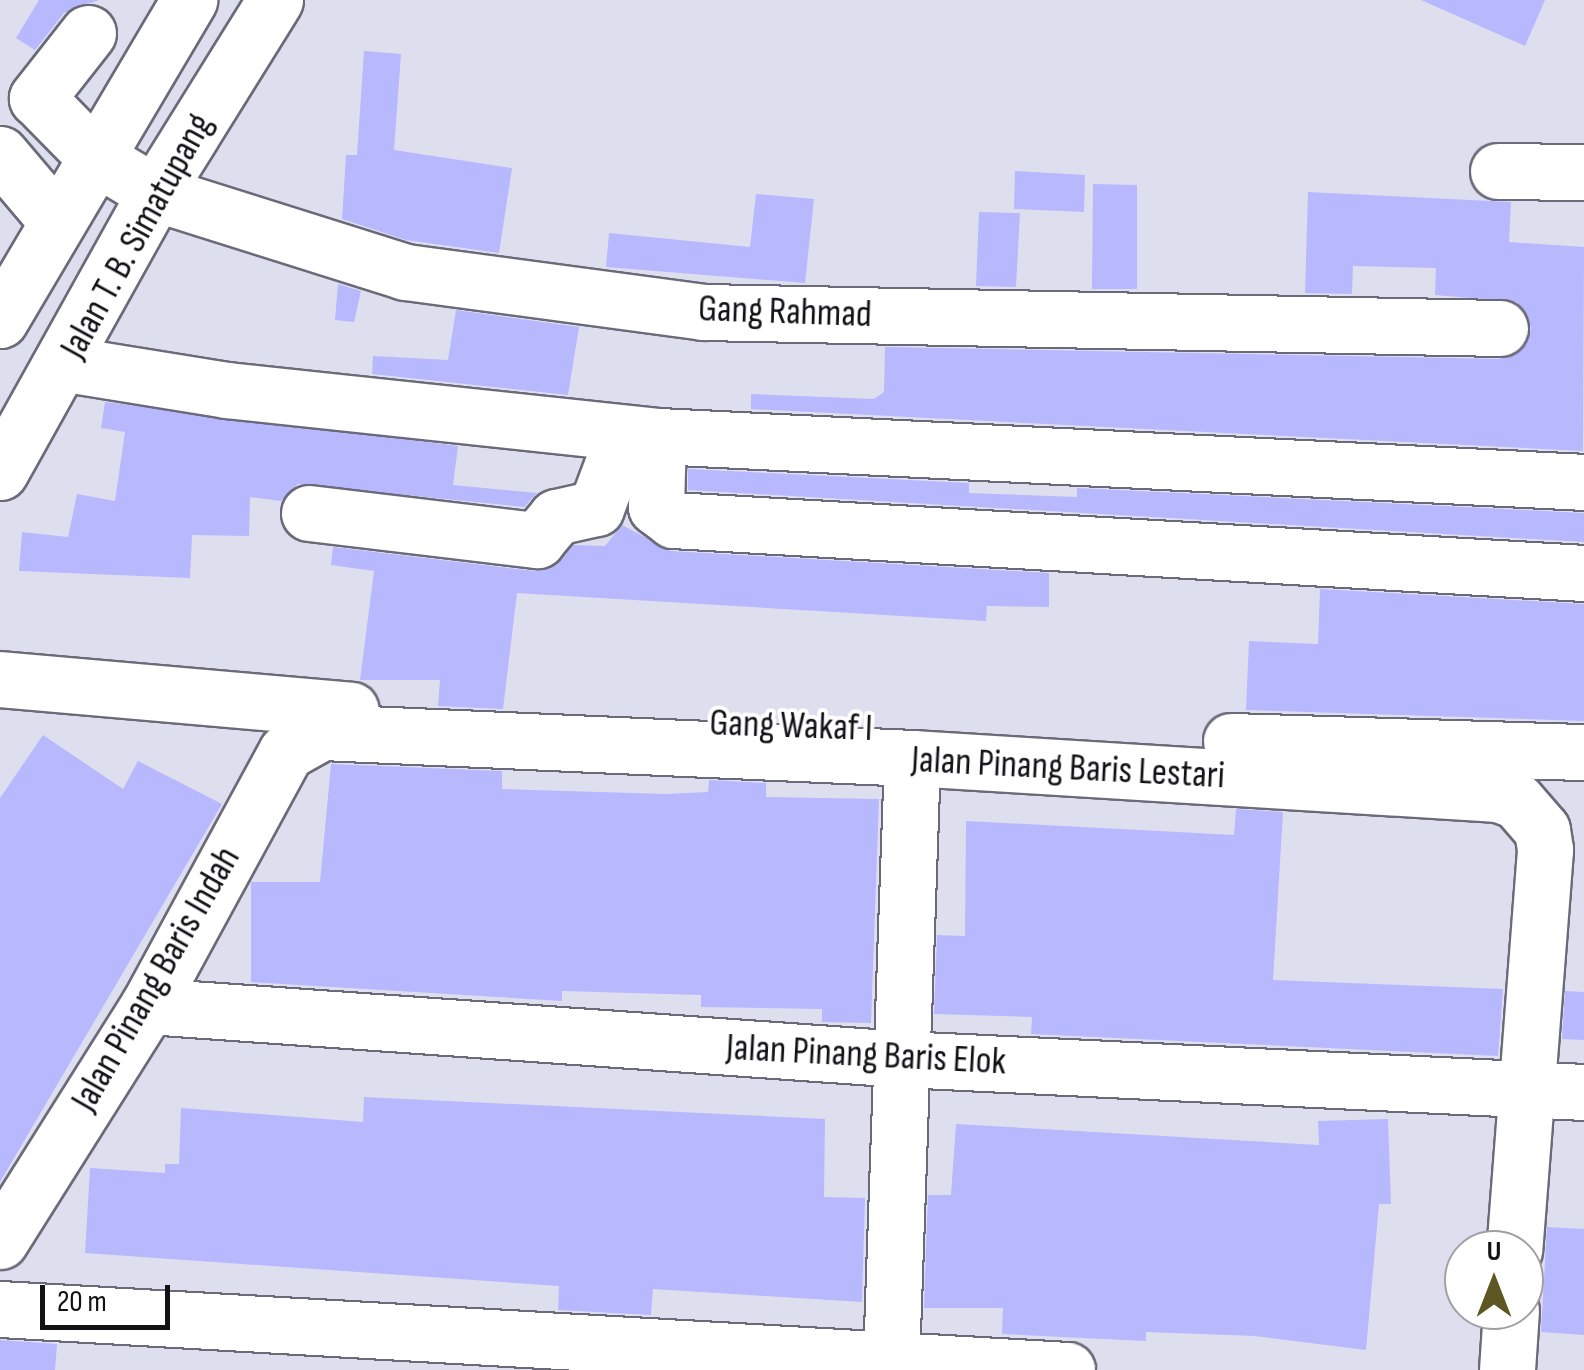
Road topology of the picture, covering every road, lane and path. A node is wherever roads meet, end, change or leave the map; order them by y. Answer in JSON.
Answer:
{"nodes":[{"id":1,"x":189,"y":0,"type":"edge"},
{"id":2,"x":275,"y":0,"type":"edge"},
{"id":3,"x":88,"y":32,"type":"dead end"},
{"id":4,"x":0,"y":154,"type":"edge"},
{"id":5,"x":96,"y":157,"type":"junction"},
{"id":6,"x":1498,"y":171,"type":"dead end"},
{"id":7,"x":1584,"y":172,"type":"edge"},
{"id":8,"x":155,"y":193,"type":"junction"},
{"id":9,"x":56,"y":220,"type":"junction"},
{"id":10,"x":0,"y":320,"type":"edge"},
{"id":11,"x":1500,"y":328,"type":"dead end"},
{"id":12,"x":66,"y":364,"type":"junction"},
{"id":13,"x":641,"y":435,"type":"junction"},
{"id":14,"x":0,"y":472,"type":"edge"},
{"id":15,"x":1584,"y":482,"type":"edge"},
{"id":16,"x":310,"y":514,"type":"dead end"},
{"id":17,"x":1584,"y":573,"type":"edge"},
{"id":18,"x":0,"y":679,"type":"edge"},
{"id":19,"x":322,"y":732,"type":"joint"},
{"id":20,"x":1584,"y":752,"type":"edge"},
{"id":21,"x":912,"y":758,"type":"junction"},
{"id":22,"x":148,"y":1006,"type":"junction"},
{"id":23,"x":902,"y":1058,"type":"junction"},
{"id":24,"x":1528,"y":1088,"type":"junction"},
{"id":25,"x":1584,"y":1092,"type":"edge"},
{"id":26,"x":1516,"y":1230,"type":"edge"},
{"id":27,"x":0,"y":1241,"type":"edge"},
{"id":28,"x":0,"y":1309,"type":"edge"},
{"id":29,"x":1509,"y":1330,"type":"edge"},
{"id":30,"x":891,"y":1360,"type":"junction"},
{"id":31,"x":1067,"y":1370,"type":"edge"},
{"id":32,"x":1507,"y":1370,"type":"edge"}],
"edges":[{"from":1,"to":5,"type":"street","name":"Jalan T. B. Simatupang"},
{"from":2,"to":8,"type":"street","name":"Jalan T. B. Simatupang"},
{"from":3,"to":5,"type":"street","name":"Gang Rahmad"},
{"from":4,"to":9,"type":"street"},
{"from":5,"to":8,"type":"street","name":"Gang Rahmad"},
{"from":5,"to":9,"type":"street","name":"Jalan T. B. Simatupang"},
{"from":6,"to":7,"type":"street"},
{"from":8,"to":11,"type":"street","name":"Gang Rahmad"},
{"from":8,"to":12,"type":"street","name":"Jalan T. B. Simatupang"},
{"from":9,"to":10,"type":"street","name":"Jalan T. B. Simatupang"},
{"from":12,"to":13,"type":"street"},
{"from":12,"to":14,"type":"street","name":"Jalan T. B. Simatupang"},
{"from":13,"to":15,"type":"street"},
{"from":13,"to":16,"type":"street"},
{"from":13,"to":17,"type":"street"},
{"from":18,"to":20,"type":"street","name":"Gang Wakaf I"},
{"from":19,"to":21,"type":"street","name":"Jalan Pinang Baris Lestari"},
{"from":19,"to":22,"type":"street","name":"Jalan Pinang Baris Indah"},
{"from":21,"to":23,"type":"street"},
{"from":21,"to":24,"type":"street","name":"Jalan Pinang Baris Lestari"},
{"from":22,"to":23,"type":"street","name":"Jalan Pinang Baris Elok"},
{"from":22,"to":27,"type":"street","name":"Jalan Pinang Baris Indah"},
{"from":23,"to":24,"type":"street","name":"Jalan Pinang Baris Elok"},
{"from":23,"to":30,"type":"street"},
{"from":24,"to":25,"type":"street","name":"Jalan Pinang Baris Elok"},
{"from":24,"to":26,"type":"street"},
{"from":28,"to":30,"type":"street"},
{"from":29,"to":32,"type":"street"},
{"from":30,"to":31,"type":"street"}]}
